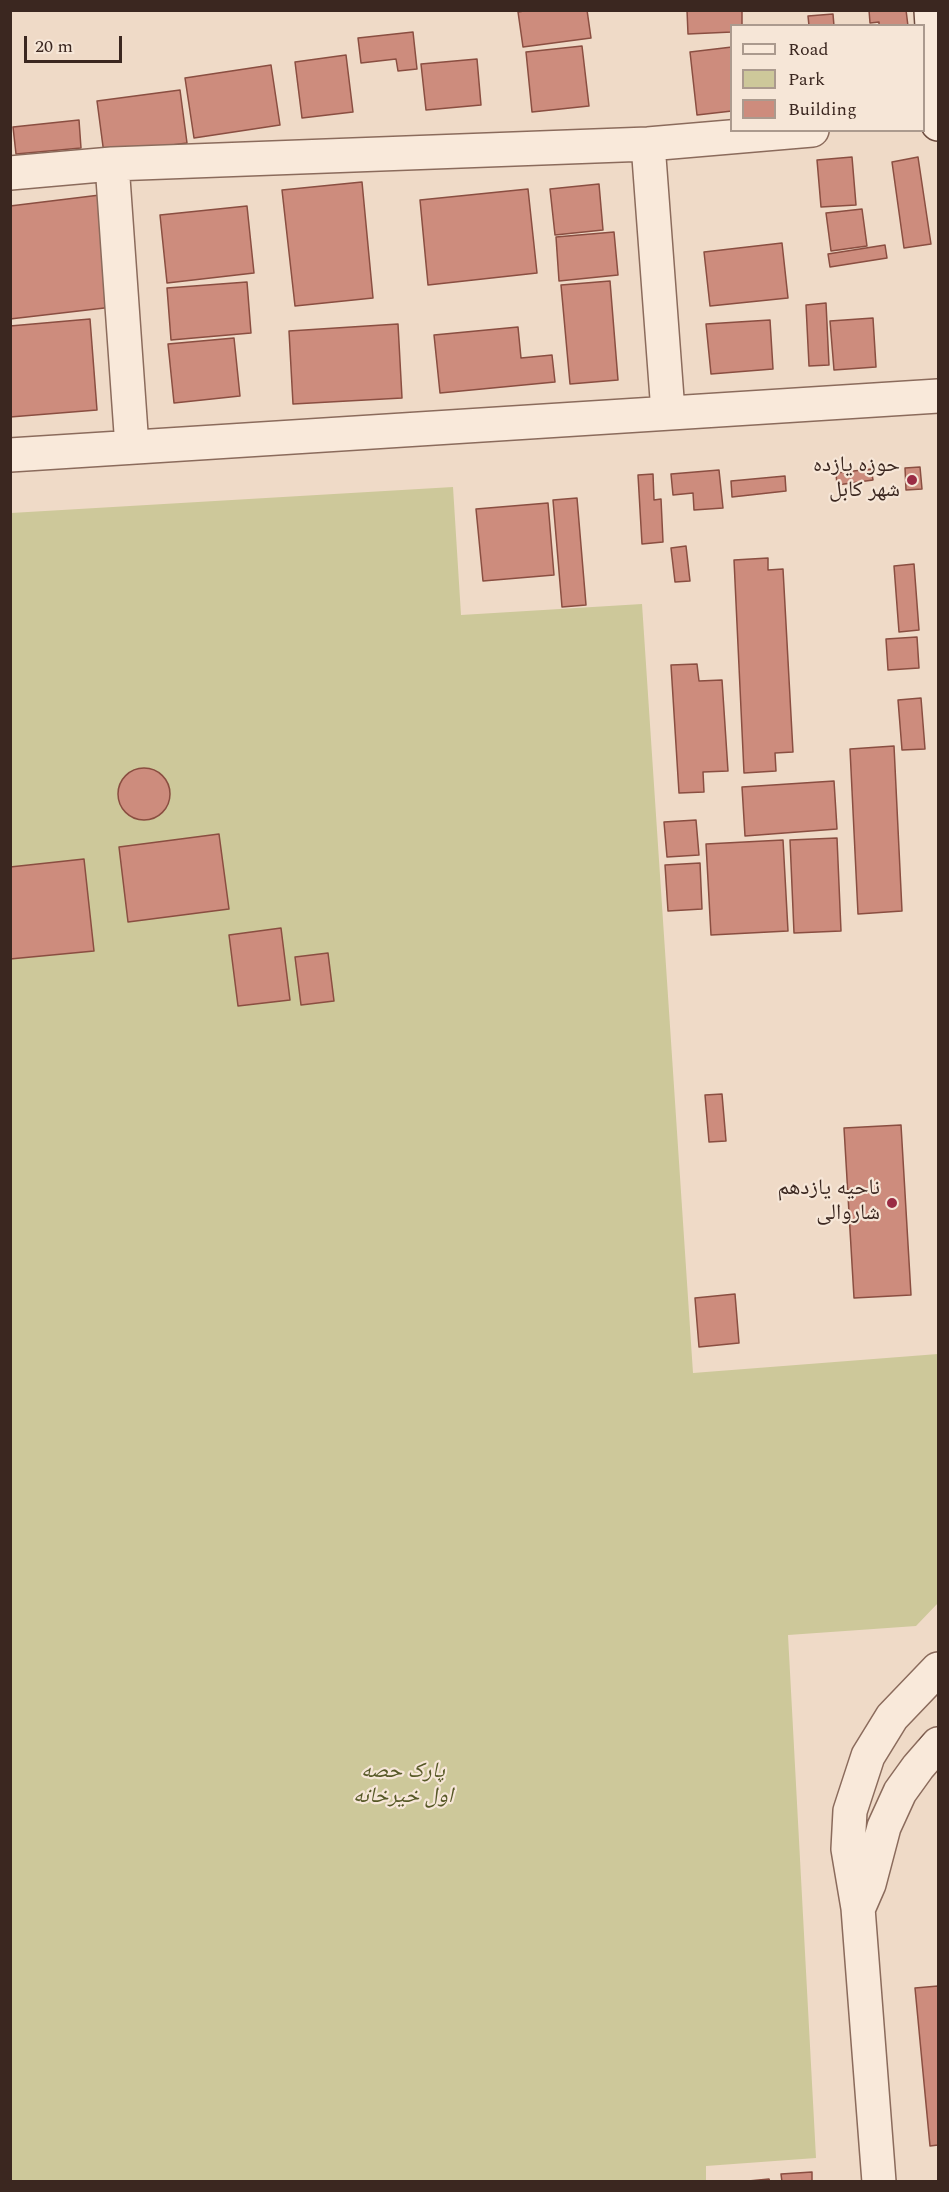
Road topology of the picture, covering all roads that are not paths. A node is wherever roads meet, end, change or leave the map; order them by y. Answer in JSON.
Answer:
{"nodes":[{"id":1,"x":931,"y":10,"type":"edge"},
{"id":2,"x":938,"y":122,"type":"edge"},
{"id":3,"x":789,"y":132,"type":"edge"},
{"id":4,"x":648,"y":144,"type":"junction"},
{"id":5,"x":112,"y":165,"type":"junction"},
{"id":6,"x":10,"y":173,"type":"edge"},
{"id":7,"x":939,"y":396,"type":"edge"},
{"id":8,"x":668,"y":412,"type":"junction"},
{"id":9,"x":132,"y":447,"type":"junction"},
{"id":10,"x":10,"y":455,"type":"edge"},
{"id":11,"x":939,"y":1669,"type":"edge"},
{"id":12,"x":937,"y":1746,"type":"edge"},
{"id":13,"x":858,"y":1908,"type":"junction"},
{"id":14,"x":879,"y":2181,"type":"edge"}],
"edges":[{"from":1,"to":2,"type":"street"},
{"from":3,"to":4,"type":"street"},
{"from":4,"to":5,"type":"street"},
{"from":4,"to":8,"type":"street"},
{"from":5,"to":6,"type":"street"},
{"from":5,"to":9,"type":"street"},
{"from":7,"to":8,"type":"street"},
{"from":8,"to":9,"type":"street"},
{"from":9,"to":10,"type":"street"},
{"from":11,"to":13,"type":"street"},
{"from":12,"to":13,"type":"street"},
{"from":13,"to":14,"type":"street"}]}
